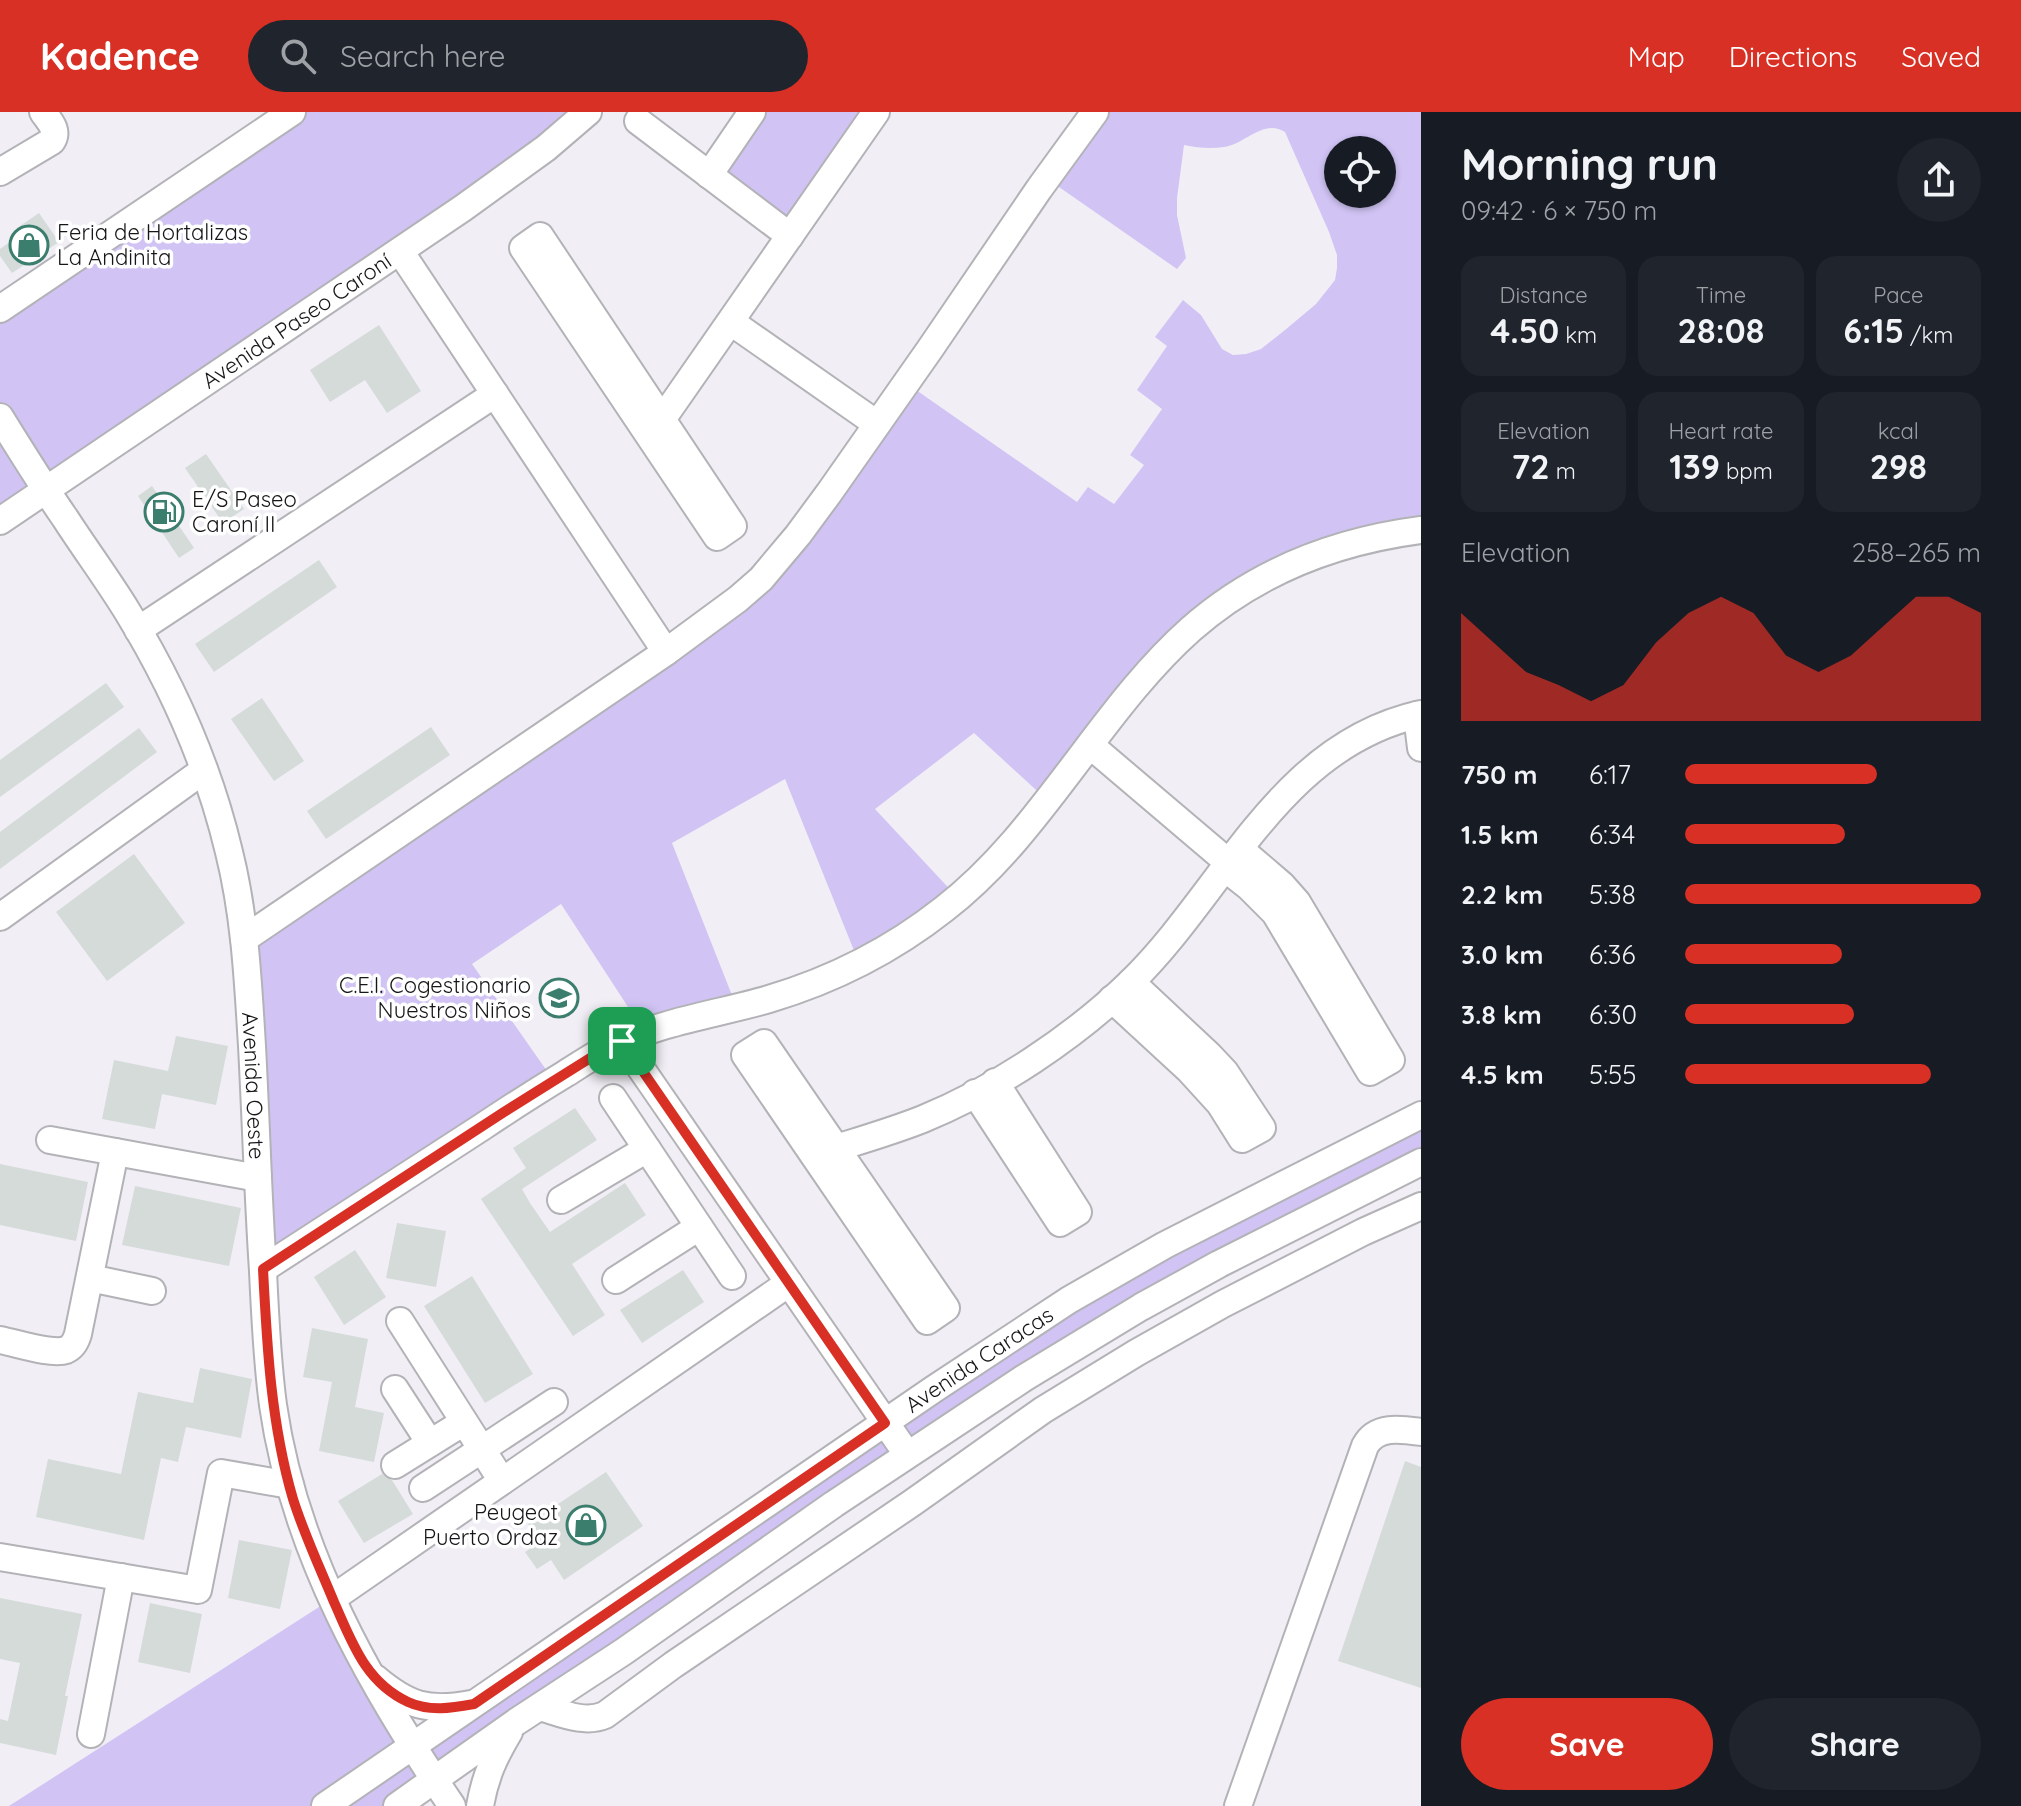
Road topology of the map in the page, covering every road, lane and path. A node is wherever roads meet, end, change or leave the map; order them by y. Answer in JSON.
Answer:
{"nodes":[{"id":1,"x":292,"y":112,"type":"edge"},
{"id":2,"x":588,"y":112,"type":"edge"},
{"id":3,"x":752,"y":112,"type":"edge"},
{"id":4,"x":876,"y":112,"type":"edge"},
{"id":5,"x":1095,"y":112,"type":"edge"},
{"id":6,"x":49,"y":121,"type":"edge"},
{"id":7,"x":638,"y":121,"type":"dead end"},
{"id":8,"x":0,"y":172,"type":"edge"},
{"id":9,"x":709,"y":175,"type":"junction"},
{"id":10,"x":790,"y":236,"type":"junction"},
{"id":11,"x":400,"y":251,"type":"junction"},
{"id":12,"x":0,"y":309,"type":"edge"},
{"id":13,"x":731,"y":322,"type":"junction"},
{"id":14,"x":495,"y":394,"type":"junction"},
{"id":15,"x":0,"y":417,"type":"edge"},
{"id":16,"x":877,"y":424,"type":"junction"},
{"id":17,"x":656,"y":428,"type":"junction"},
{"id":18,"x":45,"y":489,"type":"junction"},
{"id":19,"x":0,"y":521,"type":"edge"},
{"id":20,"x":1421,"y":530,"type":"edge"},
{"id":21,"x":138,"y":630,"type":"junction"},
{"id":22,"x":666,"y":652,"type":"junction"},
{"id":23,"x":1419,"y":714,"type":"edge"},
{"id":24,"x":1090,"y":745,"type":"junction"},
{"id":25,"x":1421,"y":748,"type":"edge"},
{"id":26,"x":204,"y":770,"type":"junction"},
{"id":27,"x":1231,"y":860,"type":"junction"},
{"id":28,"x":0,"y":917,"type":"edge"},
{"id":29,"x":244,"y":939,"type":"junction"},
{"id":30,"x":1121,"y":991,"type":"junction"},
{"id":31,"x":622,"y":1041,"type":"junction"},
{"id":32,"x":985,"y":1088,"type":"junction"},
{"id":33,"x":613,"y":1098,"type":"dead end"},
{"id":34,"x":1421,"y":1115,"type":"edge"},
{"id":35,"x":50,"y":1140,"type":"dead end"},
{"id":36,"x":647,"y":1149,"type":"junction"},
{"id":37,"x":696,"y":1149,"type":"junction"},
{"id":38,"x":115,"y":1152,"type":"junction"},
{"id":39,"x":825,"y":1152,"type":"junction"},
{"id":40,"x":1421,"y":1162,"type":"edge"},
{"id":41,"x":662,"y":1171,"type":"junction"},
{"id":42,"x":717,"y":1177,"type":"junction"},
{"id":43,"x":258,"y":1178,"type":"junction"},
{"id":44,"x":561,"y":1200,"type":"dead end"},
{"id":45,"x":681,"y":1200,"type":"junction"},
{"id":46,"x":1418,"y":1205,"type":"edge"},
{"id":47,"x":699,"y":1227,"type":"junction"},
{"id":48,"x":263,"y":1269,"type":"junction"},
{"id":49,"x":732,"y":1276,"type":"dead end"},
{"id":50,"x":90,"y":1278,"type":"junction"},
{"id":51,"x":616,"y":1280,"type":"dead end"},
{"id":52,"x":789,"y":1283,"type":"junction"},
{"id":53,"x":1255,"y":1286,"type":"junction"},
{"id":54,"x":152,"y":1291,"type":"dead end"},
{"id":55,"x":1141,"y":1307,"type":"junction"},
{"id":56,"x":400,"y":1321,"type":"dead end"},
{"id":57,"x":0,"y":1340,"type":"edge"},
{"id":58,"x":395,"y":1389,"type":"dead end"},
{"id":59,"x":554,"y":1402,"type":"dead end"},
{"id":60,"x":464,"y":1422,"type":"junction"},
{"id":61,"x":885,"y":1423,"type":"junction"},
{"id":62,"x":1421,"y":1432,"type":"edge"},
{"id":63,"x":430,"y":1443,"type":"junction"},
{"id":64,"x":482,"y":1449,"type":"junction"},
{"id":65,"x":907,"y":1454,"type":"junction"},
{"id":66,"x":395,"y":1465,"type":"dead end"},
{"id":67,"x":502,"y":1481,"type":"junction"},
{"id":68,"x":290,"y":1485,"type":"junction"},
{"id":69,"x":423,"y":1488,"type":"dead end"},
{"id":70,"x":0,"y":1557,"type":"edge"},
{"id":71,"x":121,"y":1577,"type":"junction"},
{"id":72,"x":333,"y":1598,"type":"junction"},
{"id":73,"x":367,"y":1670,"type":"junction"},
{"id":74,"x":474,"y":1704,"type":"junction"},
{"id":75,"x":540,"y":1707,"type":"junction"},
{"id":76,"x":516,"y":1722,"type":"junction"},
{"id":77,"x":91,"y":1734,"type":"dead end"},
{"id":78,"x":412,"y":1747,"type":"junction"},
{"id":79,"x":434,"y":1780,"type":"junction"},
{"id":80,"x":401,"y":1804,"type":"edge"},
{"id":81,"x":325,"y":1806,"type":"edge"},
{"id":82,"x":452,"y":1806,"type":"edge"},
{"id":83,"x":480,"y":1806,"type":"edge"},
{"id":84,"x":1238,"y":1806,"type":"edge"}],
"edges":[{"from":1,"to":12,"type":"street"},
{"from":2,"to":11,"type":"street","name":"Avenida Paseo Caroní"},
{"from":3,"to":9,"type":"street"},
{"from":4,"to":10,"type":"street"},
{"from":5,"to":16,"type":"street"},
{"from":6,"to":8,"type":"street"},
{"from":7,"to":9,"type":"street"},
{"from":9,"to":10,"type":"street"},
{"from":10,"to":13,"type":"street"},
{"from":11,"to":14,"type":"street"},
{"from":11,"to":18,"type":"street","name":"Avenida Paseo Caroní"},
{"from":13,"to":16,"type":"street"},
{"from":13,"to":17,"type":"street"},
{"from":14,"to":21,"type":"street"},
{"from":14,"to":22,"type":"street"},
{"from":15,"to":18,"type":"street","name":"Avenida Oeste"},
{"from":16,"to":22,"type":"street"},
{"from":17,"to":17,"type":"street"},
{"from":18,"to":19,"type":"street","name":"Avenida Paseo Caroní"},
{"from":18,"to":21,"type":"street","name":"Avenida Oeste"},
{"from":20,"to":24,"type":"street"},
{"from":21,"to":26,"type":"street","name":"Avenida Oeste"},
{"from":22,"to":29,"type":"street"},
{"from":23,"to":25,"type":"street"},
{"from":23,"to":27,"type":"street"},
{"from":24,"to":27,"type":"street"},
{"from":24,"to":31,"type":"street"},
{"from":26,"to":28,"type":"street"},
{"from":26,"to":29,"type":"street","name":"Avenida Oeste"},
{"from":27,"to":27,"type":"street"},
{"from":27,"to":30,"type":"street"},
{"from":29,"to":43,"type":"street","name":"Avenida Oeste"},
{"from":30,"to":30,"type":"street"},
{"from":30,"to":32,"type":"street"},
{"from":31,"to":37,"type":"street"},
{"from":31,"to":48,"type":"street"},
{"from":32,"to":32,"type":"street"},
{"from":32,"to":39,"type":"street"},
{"from":33,"to":36,"type":"street"},
{"from":34,"to":61,"type":"street","name":"Avenida Caracas"},
{"from":35,"to":38,"type":"street"},
{"from":36,"to":41,"type":"street"},
{"from":36,"to":44,"type":"street"},
{"from":37,"to":41,"type":"street"},
{"from":37,"to":42,"type":"street"},
{"from":38,"to":43,"type":"street"},
{"from":38,"to":50,"type":"street"},
{"from":39,"to":39,"type":"street"},
{"from":40,"to":55,"type":"street","name":"Avenida Caracas"},
{"from":41,"to":45,"type":"street"},
{"from":42,"to":45,"type":"street"},
{"from":42,"to":52,"type":"street"},
{"from":43,"to":48,"type":"street","name":"Avenida Oeste"},
{"from":45,"to":47,"type":"street"},
{"from":46,"to":53,"type":"street"},
{"from":47,"to":49,"type":"street"},
{"from":47,"to":51,"type":"street"},
{"from":48,"to":68,"type":"street","name":"Avenida Oeste"},
{"from":50,"to":54,"type":"street"},
{"from":50,"to":57,"type":"street"},
{"from":52,"to":61,"type":"street"},
{"from":52,"to":67,"type":"street"},
{"from":53,"to":55,"type":"street"},
{"from":53,"to":75,"type":"street"},
{"from":55,"to":65,"type":"street","name":"Avenida Caracas"},
{"from":56,"to":60,"type":"street"},
{"from":58,"to":63,"type":"street"},
{"from":59,"to":64,"type":"street"},
{"from":60,"to":63,"type":"street"},
{"from":60,"to":64,"type":"street"},
{"from":61,"to":65,"type":"street"},
{"from":61,"to":74,"type":"street","name":"Avenida Caracas"},
{"from":62,"to":84,"type":"street"},
{"from":63,"to":66,"type":"street"},
{"from":64,"to":67,"type":"street"},
{"from":64,"to":69,"type":"street"},
{"from":65,"to":75,"type":"street","name":"Avenida Caracas"},
{"from":67,"to":72,"type":"street"},
{"from":68,"to":71,"type":"street"},
{"from":68,"to":72,"type":"street","name":"Avenida Oeste"},
{"from":70,"to":71,"type":"street"},
{"from":71,"to":77,"type":"street"},
{"from":72,"to":73,"type":"street","name":"Avenida Oeste"},
{"from":73,"to":74,"type":"street"},
{"from":73,"to":78,"type":"street","name":"Avenida Oeste"},
{"from":74,"to":78,"type":"street","name":"Avenida Caracas"},
{"from":75,"to":76,"type":"street","name":"Avenida Caracas"},
{"from":76,"to":79,"type":"street","name":"Avenida Caracas"},
{"from":76,"to":83,"type":"street"},
{"from":78,"to":79,"type":"street","name":"Avenida Oeste"},
{"from":78,"to":81,"type":"street","name":"Avenida Caracas"},
{"from":79,"to":80,"type":"street","name":"Avenida Caracas"},
{"from":79,"to":82,"type":"street","name":"Avenida Oeste"}]}
